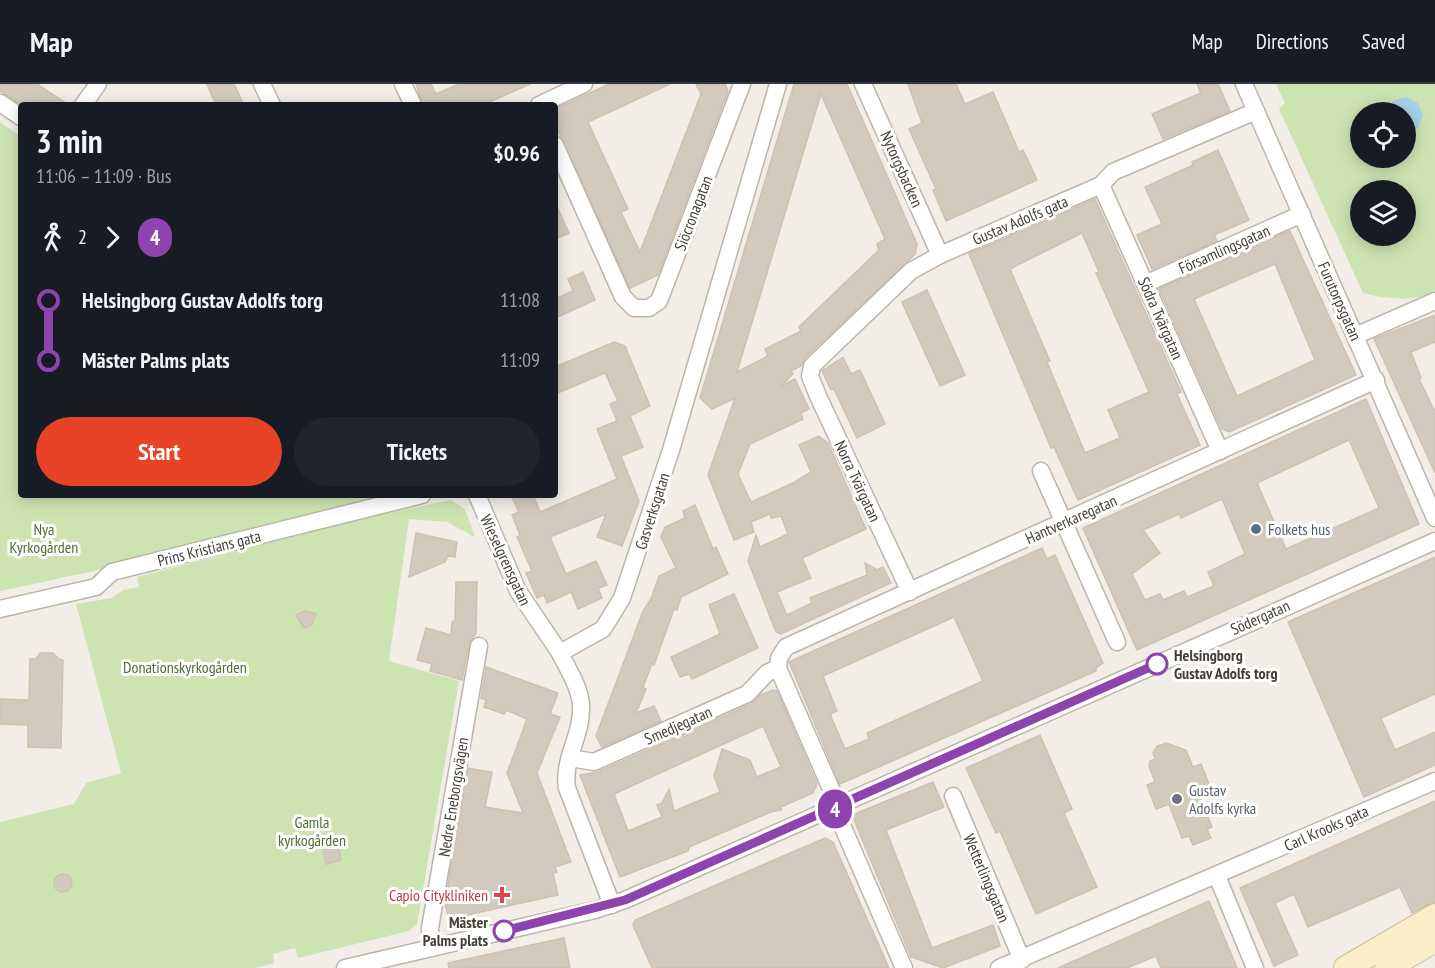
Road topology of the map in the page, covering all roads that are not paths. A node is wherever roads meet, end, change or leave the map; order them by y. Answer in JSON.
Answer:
{"nodes":[{"id":1,"x":98,"y":84,"type":"edge"},
{"id":2,"x":262,"y":84,"type":"edge"},
{"id":3,"x":403,"y":84,"type":"edge"},
{"id":4,"x":742,"y":84,"type":"edge"},
{"id":5,"x":778,"y":84,"type":"edge"},
{"id":6,"x":863,"y":84,"type":"edge"},
{"id":7,"x":1244,"y":84,"type":"edge"},
{"id":8,"x":579,"y":85,"type":"edge"},
{"id":9,"x":85,"y":102,"type":"edge"},
{"id":10,"x":271,"y":102,"type":"edge"},
{"id":11,"x":412,"y":102,"type":"edge"},
{"id":12,"x":545,"y":102,"type":"edge"},
{"id":13,"x":0,"y":103,"type":"edge"},
{"id":14,"x":1256,"y":111,"type":"junction"},
{"id":15,"x":18,"y":115,"type":"edge"},
{"id":16,"x":558,"y":152,"type":"edge"},
{"id":17,"x":1101,"y":185,"type":"junction"},
{"id":18,"x":1302,"y":214,"type":"junction"},
{"id":19,"x":940,"y":255,"type":"junction"},
{"id":20,"x":1145,"y":284,"type":"junction"},
{"id":21,"x":1435,"y":301,"type":"edge"},
{"id":22,"x":1355,"y":336,"type":"junction"},
{"id":23,"x":810,"y":370,"type":"joint"},
{"id":24,"x":1376,"y":380,"type":"junction"},
{"id":25,"x":1220,"y":452,"type":"junction"},
{"id":26,"x":1041,"y":471,"type":"dead end"},
{"id":27,"x":410,"y":498,"type":"edge"},
{"id":28,"x":478,"y":498,"type":"edge"},
{"id":29,"x":1435,"y":518,"type":"edge"},
{"id":30,"x":1064,"y":522,"type":"junction"},
{"id":31,"x":1435,"y":541,"type":"edge"},
{"id":32,"x":909,"y":592,"type":"junction"},
{"id":33,"x":0,"y":609,"type":"edge"},
{"id":34,"x":1117,"y":642,"type":"dead end"},
{"id":35,"x":479,"y":646,"type":"dead end"},
{"id":36,"x":560,"y":653,"type":"junction"},
{"id":37,"x":778,"y":668,"type":"junction"},
{"id":38,"x":570,"y":758,"type":"junction"},
{"id":39,"x":1435,"y":781,"type":"edge"},
{"id":40,"x":952,"y":796,"type":"dead end"},
{"id":41,"x":838,"y":807,"type":"junction"},
{"id":42,"x":1217,"y":876,"type":"junction"},
{"id":43,"x":612,"y":905,"type":"junction"},
{"id":44,"x":1435,"y":916,"type":"edge"},
{"id":45,"x":1435,"y":940,"type":"edge"},
{"id":46,"x":431,"y":948,"type":"junction"},
{"id":47,"x":1022,"y":960,"type":"junction"},
{"id":48,"x":345,"y":968,"type":"edge"},
{"id":49,"x":904,"y":968,"type":"edge"},
{"id":50,"x":999,"y":968,"type":"edge"},
{"id":51,"x":1255,"y":968,"type":"edge"},
{"id":52,"x":1346,"y":968,"type":"edge"},
{"id":53,"x":1387,"y":968,"type":"edge"}],
"edges":[{"from":1,"to":9,"type":"street"},
{"from":2,"to":10,"type":"street"},
{"from":3,"to":11,"type":"street"},
{"from":4,"to":16,"type":"street","name":"Siöcronagatan"},
{"from":5,"to":36,"type":"street","name":"Gasverksgatan"},
{"from":6,"to":19,"type":"street","name":"Nytorgsbacken"},
{"from":7,"to":14,"type":"street","name":"Furutorpsgatan"},
{"from":8,"to":12,"type":"street"},
{"from":13,"to":15,"type":"street"},
{"from":14,"to":17,"type":"street","name":"Gustav Adolfs gata"},
{"from":14,"to":18,"type":"street","name":"Furutorpsgatan"},
{"from":17,"to":19,"type":"street","name":"Gustav Adolfs gata"},
{"from":17,"to":20,"type":"street","name":"Södra Tvärgatan"},
{"from":18,"to":20,"type":"street","name":"Församlingsgatan"},
{"from":18,"to":22,"type":"street","name":"Furutorpsgatan"},
{"from":19,"to":23,"type":"street","name":"Gustav Adolfs gata"},
{"from":20,"to":25,"type":"street","name":"Södra Tvärgatan"},
{"from":21,"to":22,"type":"street"},
{"from":22,"to":24,"type":"street","name":"Furutorpsgatan"},
{"from":23,"to":32,"type":"street","name":"Norra Tvärgatan"},
{"from":24,"to":25,"type":"street","name":"Hantverkaregatan"},
{"from":24,"to":29,"type":"street","name":"Furutorpsgatan"},
{"from":25,"to":30,"type":"street","name":"Hantverkaregatan"},
{"from":26,"to":30,"type":"street"},
{"from":27,"to":33,"type":"street","name":"Prins Kristians gata"},
{"from":28,"to":36,"type":"street","name":"Wieselgrensgatan"},
{"from":30,"to":32,"type":"street","name":"Hantverkaregatan"},
{"from":30,"to":34,"type":"street"},
{"from":31,"to":41,"type":"street","name":"Södergatan"},
{"from":32,"to":37,"type":"street","name":"Hantverkaregatan"},
{"from":35,"to":46,"type":"street","name":"Nedre Eneborgsvägen"},
{"from":36,"to":38,"type":"street"},
{"from":37,"to":38,"type":"street","name":"Smedjegatan"},
{"from":37,"to":41,"type":"street"},
{"from":38,"to":43,"type":"street"},
{"from":39,"to":42,"type":"street","name":"Carl Krooks gata"},
{"from":40,"to":47,"type":"street","name":"Wetterlingsgatan"},
{"from":41,"to":43,"type":"street","name":"Södergatan"},
{"from":41,"to":49,"type":"street"},
{"from":42,"to":47,"type":"street","name":"Carl Krooks gata"},
{"from":42,"to":51,"type":"street"},
{"from":43,"to":46,"type":"street","name":"Södergatan"},
{"from":44,"to":52,"type":"main road"},
{"from":45,"to":53,"type":"main road"},
{"from":46,"to":48,"type":"street","name":"Södergatan"},
{"from":47,"to":50,"type":"street","name":"Carl Krooks gata"}]}
